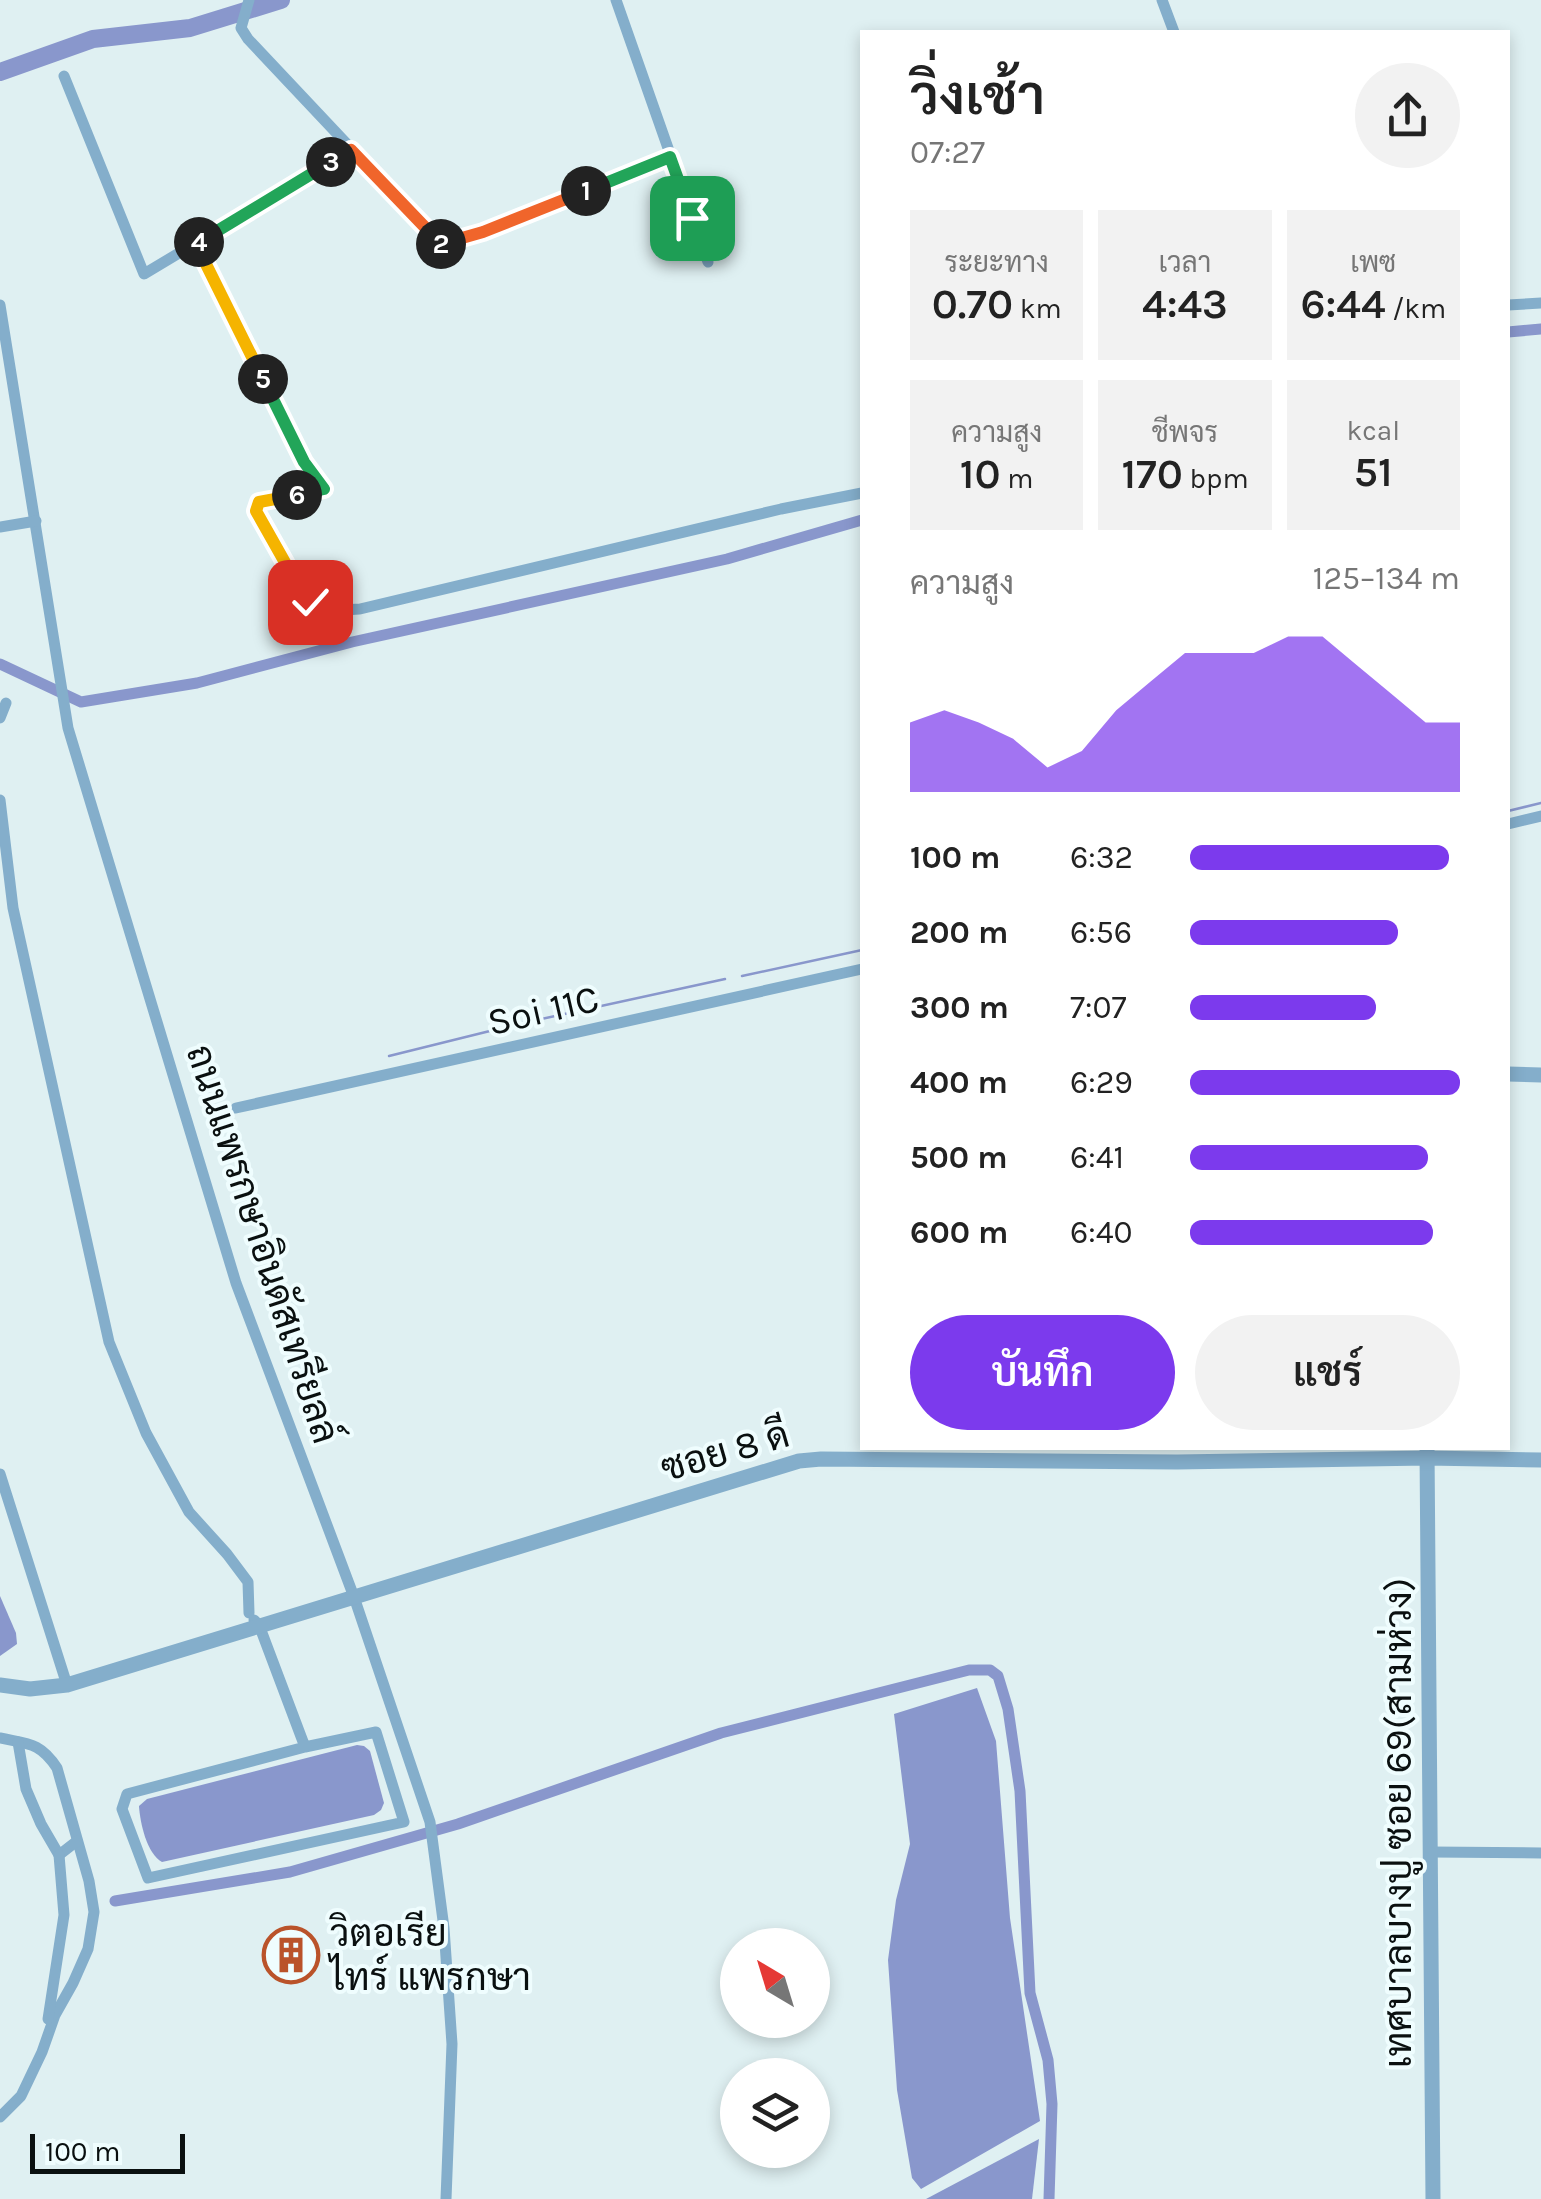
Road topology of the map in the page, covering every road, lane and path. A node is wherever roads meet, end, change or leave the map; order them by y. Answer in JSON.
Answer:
{"nodes":[{"id":1,"x":249,"y":0,"type":"edge"},
{"id":2,"x":616,"y":0,"type":"edge"},
{"id":3,"x":1162,"y":0,"type":"edge"},
{"id":4,"x":1173,"y":30,"type":"edge"},
{"id":5,"x":64,"y":76,"type":"dead end"},
{"id":6,"x":351,"y":150,"type":"junction"},
{"id":7,"x":670,"y":157,"type":"junction"},
{"id":8,"x":196,"y":244,"type":"junction"},
{"id":9,"x":708,"y":262,"type":"dead end"},
{"id":10,"x":1541,"y":303,"type":"edge"},
{"id":11,"x":0,"y":305,"type":"edge"},
{"id":12,"x":1510,"y":305,"type":"edge"},
{"id":13,"x":860,"y":493,"type":"edge"},
{"id":14,"x":36,"y":520,"type":"junction"},
{"id":15,"x":0,"y":527,"type":"edge"},
{"id":16,"x":6,"y":703,"type":"dead end"},
{"id":17,"x":0,"y":718,"type":"edge"},
{"id":18,"x":0,"y":800,"type":"edge"},
{"id":19,"x":1541,"y":816,"type":"edge"},
{"id":20,"x":1510,"y":824,"type":"edge"},
{"id":21,"x":860,"y":969,"type":"edge"},
{"id":22,"x":1510,"y":1074,"type":"edge"},
{"id":23,"x":1541,"y":1075,"type":"edge"},
{"id":24,"x":236,"y":1108,"type":"dead end"},
{"id":25,"x":1427,"y":1453,"type":"edge"},
{"id":26,"x":1541,"y":1460,"type":"edge"},
{"id":27,"x":0,"y":1474,"type":"edge"},
{"id":28,"x":354,"y":1597,"type":"junction"},
{"id":29,"x":254,"y":1619,"type":"junction"},
{"id":30,"x":67,"y":1685,"type":"junction"},
{"id":31,"x":0,"y":1686,"type":"edge"},
{"id":32,"x":0,"y":1738,"type":"edge"},
{"id":33,"x":18,"y":1742,"type":"junction"},
{"id":34,"x":305,"y":1746,"type":"junction"},
{"id":35,"x":77,"y":1841,"type":"junction"},
{"id":36,"x":1431,"y":1852,"type":"junction"},
{"id":37,"x":1541,"y":1852,"type":"edge"},
{"id":38,"x":58,"y":1855,"type":"junction"},
{"id":39,"x":42,"y":2052,"type":"junction"},
{"id":40,"x":0,"y":2118,"type":"edge"},
{"id":41,"x":446,"y":2199,"type":"edge"},
{"id":42,"x":1433,"y":2199,"type":"edge"}],
"edges":[{"from":1,"to":6,"type":"street"},
{"from":2,"to":7,"type":"street"},
{"from":3,"to":4,"type":"street"},
{"from":5,"to":8,"type":"street"},
{"from":6,"to":7,"type":"street"},
{"from":6,"to":8,"type":"street"},
{"from":7,"to":9,"type":"street"},
{"from":8,"to":13,"type":"street"},
{"from":10,"to":12,"type":"street"},
{"from":11,"to":14,"type":"street","name":"ถนนแพรกษาอินดัสเทรียลล์"},
{"from":14,"to":15,"type":"street"},
{"from":14,"to":28,"type":"street","name":"ถนนแพรกษาอินดัสเทรียลล์"},
{"from":16,"to":17,"type":"street"},
{"from":18,"to":29,"type":"street"},
{"from":19,"to":20,"type":"street"},
{"from":21,"to":24,"type":"street","name":"Soi 11C"},
{"from":22,"to":23,"type":"street"},
{"from":25,"to":26,"type":"street","name":"ซอย 8 ดี"},
{"from":25,"to":28,"type":"street","name":"ซอย 8 ดี"},
{"from":25,"to":36,"type":"street","name":"เทศบาลบางปู ซอย 69(สามห่วง)"},
{"from":27,"to":30,"type":"street"},
{"from":28,"to":29,"type":"street","name":"ซอย 8 ดี"},
{"from":28,"to":41,"type":"street","name":"ถนนแพรกษาอินดัสเทรียลล์"},
{"from":29,"to":30,"type":"street","name":"ซอย 8 ดี"},
{"from":29,"to":34,"type":"street"},
{"from":30,"to":31,"type":"street","name":"ซอย 8 ดี"},
{"from":32,"to":33,"type":"street"},
{"from":33,"to":35,"type":"street"},
{"from":33,"to":38,"type":"street"},
{"from":34,"to":34,"type":"street"},
{"from":35,"to":38,"type":"street"},
{"from":35,"to":39,"type":"street"},
{"from":36,"to":37,"type":"street"},
{"from":36,"to":42,"type":"street","name":"เทศบาลบางปู ซอย 69(สามห่วง)"},
{"from":38,"to":39,"type":"street"},
{"from":39,"to":40,"type":"street"}]}
